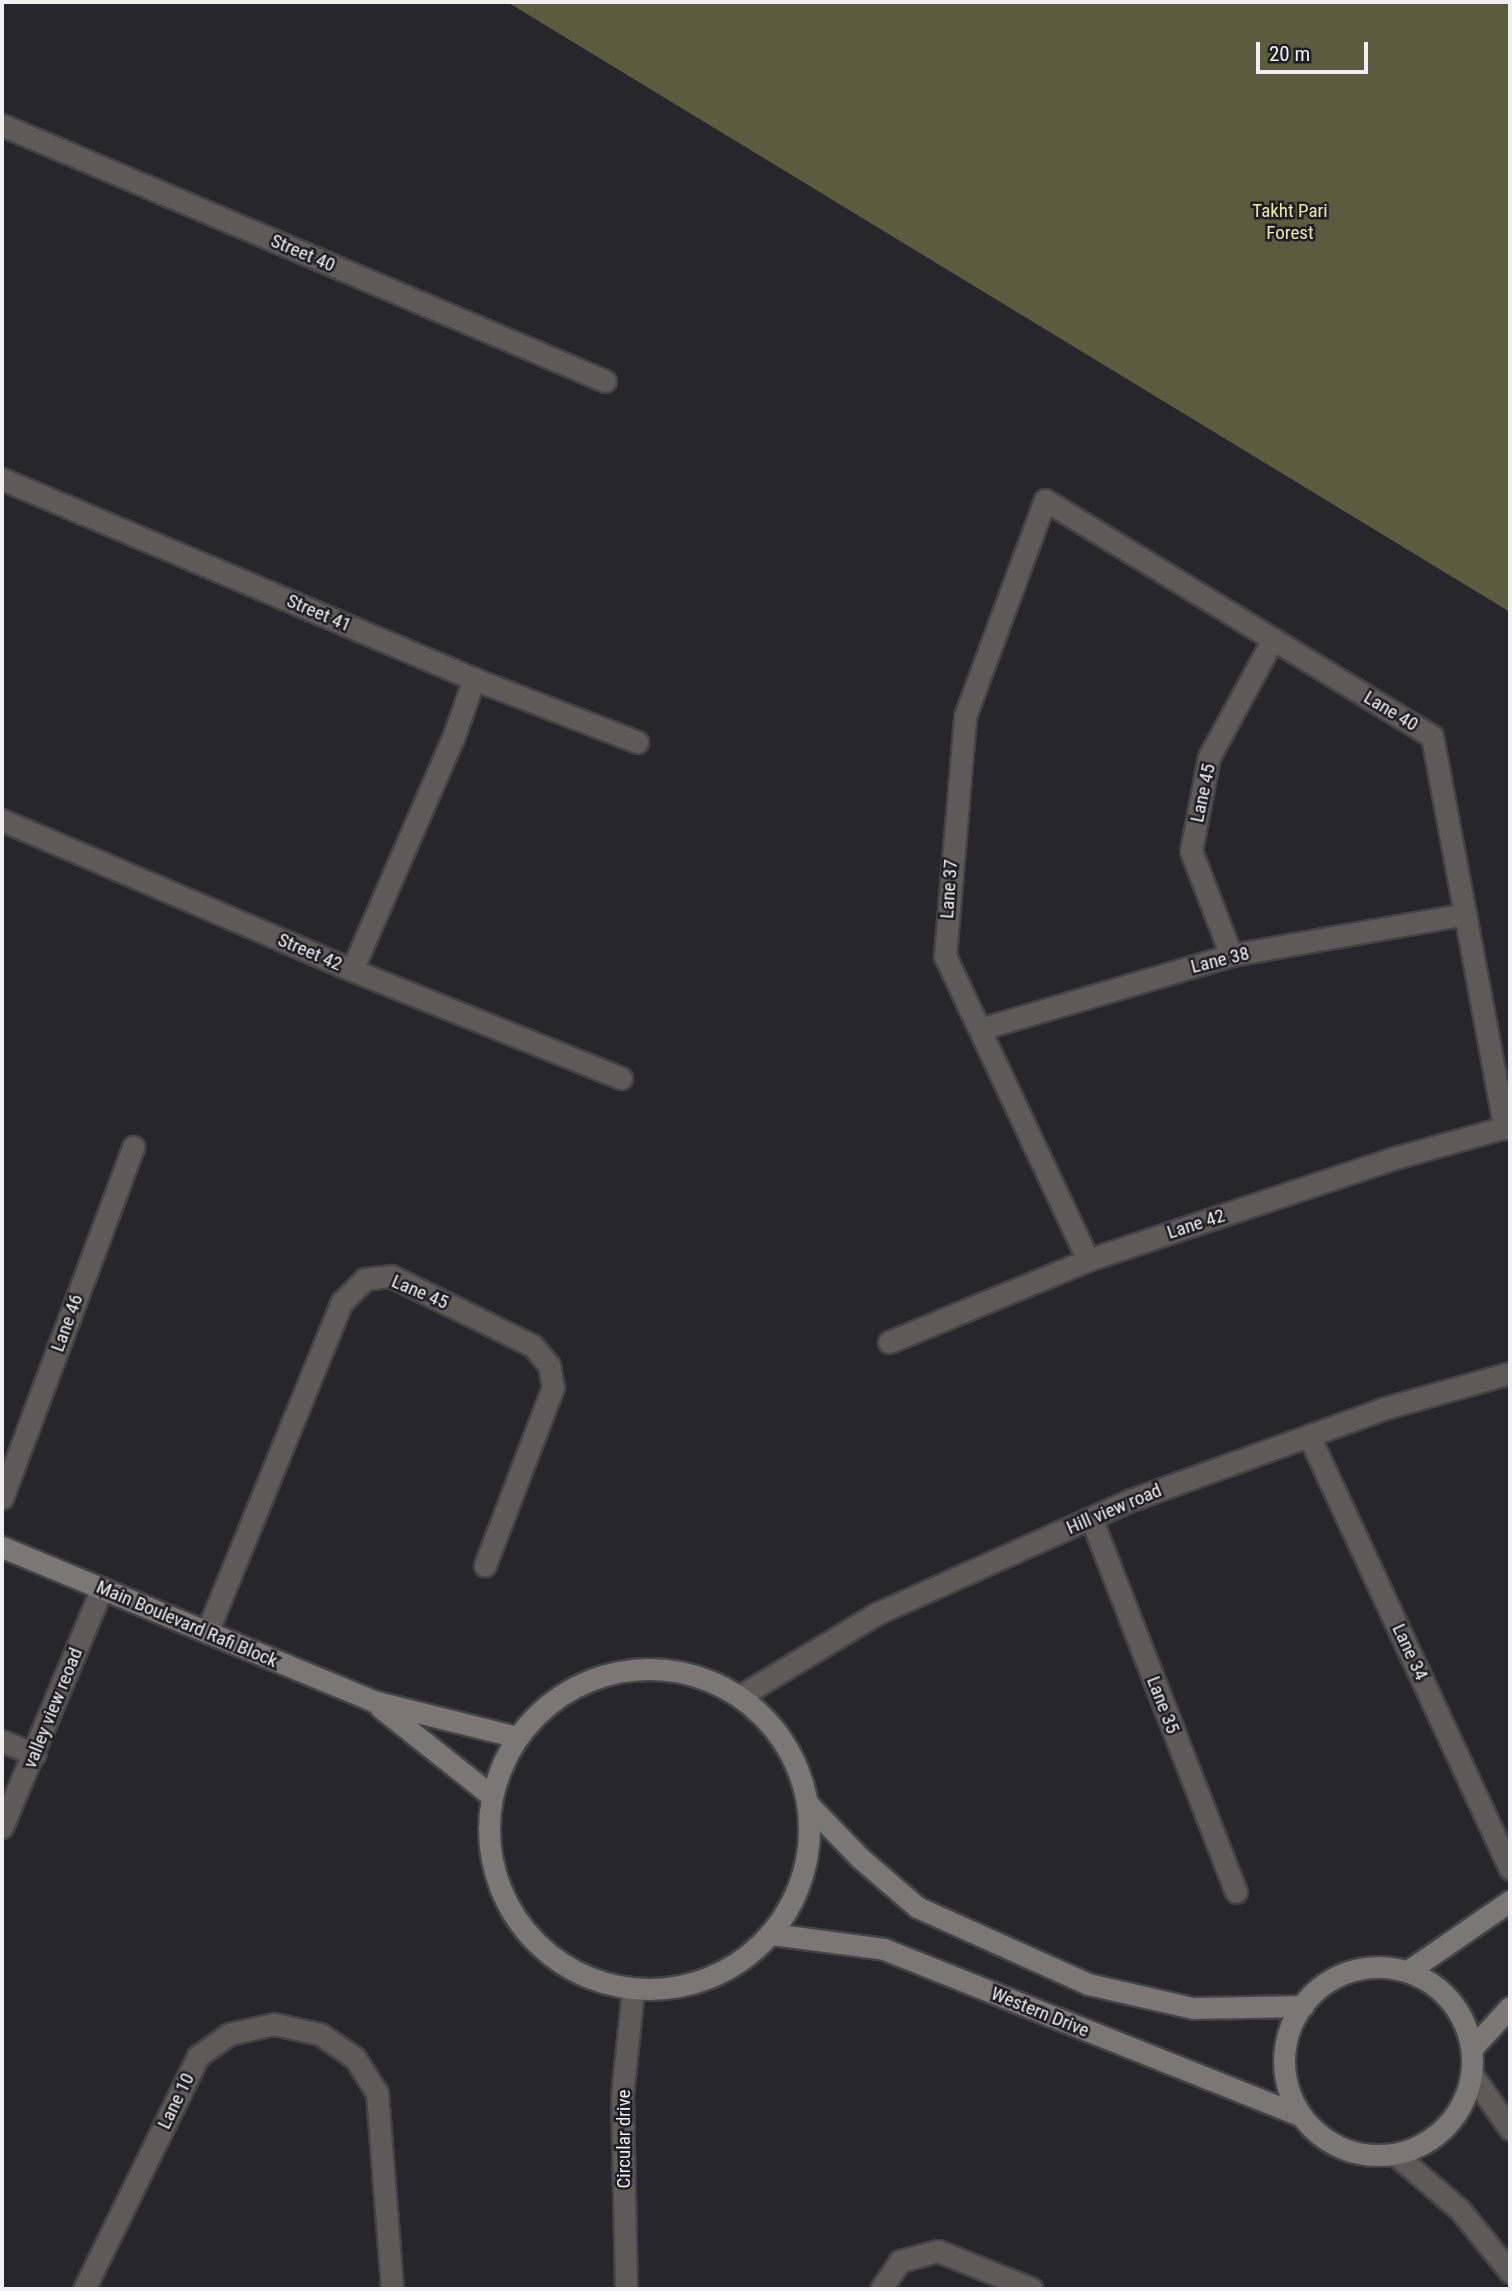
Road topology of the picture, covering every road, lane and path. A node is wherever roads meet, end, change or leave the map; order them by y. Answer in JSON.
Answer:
{"nodes":[{"id":1,"x":2,"y":125,"type":"edge"},
{"id":2,"x":605,"y":381,"type":"dead end"},
{"id":3,"x":2,"y":479,"type":"edge"},
{"id":4,"x":1045,"y":500,"type":"joint"},
{"id":5,"x":1273,"y":639,"type":"junction"},
{"id":6,"x":474,"y":679,"type":"junction"},
{"id":7,"x":638,"y":743,"type":"dead end"},
{"id":8,"x":2,"y":820,"type":"edge"},
{"id":9,"x":1465,"y":914,"type":"junction"},
{"id":10,"x":1231,"y":955,"type":"junction"},
{"id":11,"x":352,"y":970,"type":"junction"},
{"id":12,"x":979,"y":1029,"type":"junction"},
{"id":13,"x":621,"y":1078,"type":"dead end"},
{"id":14,"x":1508,"y":1127,"type":"edge"},
{"id":15,"x":133,"y":1147,"type":"dead end"},
{"id":16,"x":1088,"y":1260,"type":"junction"},
{"id":17,"x":889,"y":1342,"type":"dead end"},
{"id":18,"x":1510,"y":1373,"type":"edge"},
{"id":19,"x":1309,"y":1436,"type":"junction"},
{"id":20,"x":2,"y":1498,"type":"edge"},
{"id":21,"x":1091,"y":1518,"type":"junction"},
{"id":22,"x":2,"y":1547,"type":"edge"},
{"id":23,"x":485,"y":1565,"type":"dead end"},
{"id":24,"x":102,"y":1588,"type":"junction"},
{"id":25,"x":207,"y":1632,"type":"junction"},
{"id":26,"x":740,"y":1696,"type":"junction"},
{"id":27,"x":373,"y":1701,"type":"junction"},
{"id":28,"x":517,"y":1737,"type":"junction"},
{"id":29,"x":2,"y":1741,"type":"edge"},
{"id":30,"x":35,"y":1754,"type":"junction"},
{"id":31,"x":492,"y":1796,"type":"junction"},
{"id":32,"x":808,"y":1804,"type":"junction"},
{"id":33,"x":2,"y":1827,"type":"edge"},
{"id":34,"x":1510,"y":1869,"type":"edge"},
{"id":35,"x":1236,"y":1892,"type":"dead end"},
{"id":36,"x":1510,"y":1901,"type":"edge"},
{"id":37,"x":772,"y":1934,"type":"junction"},
{"id":38,"x":1408,"y":1971,"type":"junction"},
{"id":39,"x":633,"y":1989,"type":"junction"},
{"id":40,"x":1303,"y":2006,"type":"junction"},
{"id":41,"x":1510,"y":2007,"type":"edge"},
{"id":42,"x":1472,"y":2048,"type":"junction"},
{"id":43,"x":1472,"y":2075,"type":"junction"},
{"id":44,"x":1302,"y":2116,"type":"junction"},
{"id":45,"x":1510,"y":2129,"type":"edge"},
{"id":46,"x":1395,"y":2154,"type":"junction"},
{"id":47,"x":1510,"y":2272,"type":"edge"},
{"id":48,"x":84,"y":2289,"type":"edge"},
{"id":49,"x":392,"y":2289,"type":"edge"},
{"id":50,"x":626,"y":2289,"type":"edge"},
{"id":51,"x":881,"y":2289,"type":"edge"},
{"id":52,"x":1032,"y":2289,"type":"edge"}],
"edges":[{"from":1,"to":2,"type":"street","name":"Street 40"},
{"from":3,"to":6,"type":"street","name":"Street 41"},
{"from":4,"to":5,"type":"street","name":"Lane 40"},
{"from":4,"to":12,"type":"street","name":"Lane 37"},
{"from":5,"to":9,"type":"street","name":"Lane 40"},
{"from":5,"to":10,"type":"street","name":"Lane 45"},
{"from":6,"to":7,"type":"street","name":"Street 41"},
{"from":6,"to":11,"type":"street"},
{"from":8,"to":11,"type":"street","name":"Street 42"},
{"from":9,"to":10,"type":"street","name":"Lane 38"},
{"from":9,"to":14,"type":"street","name":"Lane 40"},
{"from":10,"to":12,"type":"street","name":"Lane 38"},
{"from":11,"to":13,"type":"street","name":"Street 42"},
{"from":12,"to":16,"type":"street","name":"Lane 37"},
{"from":14,"to":16,"type":"street","name":"Lane 42"},
{"from":15,"to":20,"type":"street","name":"Lane 46"},
{"from":16,"to":17,"type":"street","name":"Lane 42"},
{"from":18,"to":19,"type":"street","name":"Hill view road"},
{"from":19,"to":21,"type":"street","name":"Hill view road"},
{"from":19,"to":34,"type":"street","name":"Lane 34"},
{"from":21,"to":26,"type":"street","name":"Hill view road"},
{"from":21,"to":35,"type":"street","name":"Lane 35"},
{"from":22,"to":24,"type":"street","name":"Main Boulevard Rafi Block"},
{"from":23,"to":25,"type":"street","name":"Lane 45"},
{"from":24,"to":25,"type":"street","name":"Main Boulevard Rafi Block"},
{"from":24,"to":30,"type":"street","name":"valley view reoad"},
{"from":25,"to":27,"type":"street","name":"Main Boulevard Rafi Block"},
{"from":26,"to":28,"type":"street"},
{"from":26,"to":32,"type":"street"},
{"from":27,"to":28,"type":"street"},
{"from":27,"to":31,"type":"street"},
{"from":28,"to":31,"type":"street"},
{"from":29,"to":30,"type":"street"},
{"from":30,"to":33,"type":"street","name":"valley view reoad"},
{"from":31,"to":39,"type":"street"},
{"from":32,"to":37,"type":"street"},
{"from":32,"to":40,"type":"street"},
{"from":36,"to":38,"type":"street"},
{"from":37,"to":39,"type":"street"},
{"from":37,"to":44,"type":"street","name":"Western Drive"},
{"from":38,"to":40,"type":"street"},
{"from":38,"to":42,"type":"street"},
{"from":39,"to":50,"type":"street","name":"Circular drive"},
{"from":40,"to":44,"type":"street"},
{"from":41,"to":42,"type":"street"},
{"from":42,"to":43,"type":"street"},
{"from":43,"to":45,"type":"street"},
{"from":43,"to":46,"type":"street"},
{"from":44,"to":46,"type":"street"},
{"from":46,"to":47,"type":"street"},
{"from":48,"to":49,"type":"street","name":"Lane 10"},
{"from":51,"to":52,"type":"street"}]}
